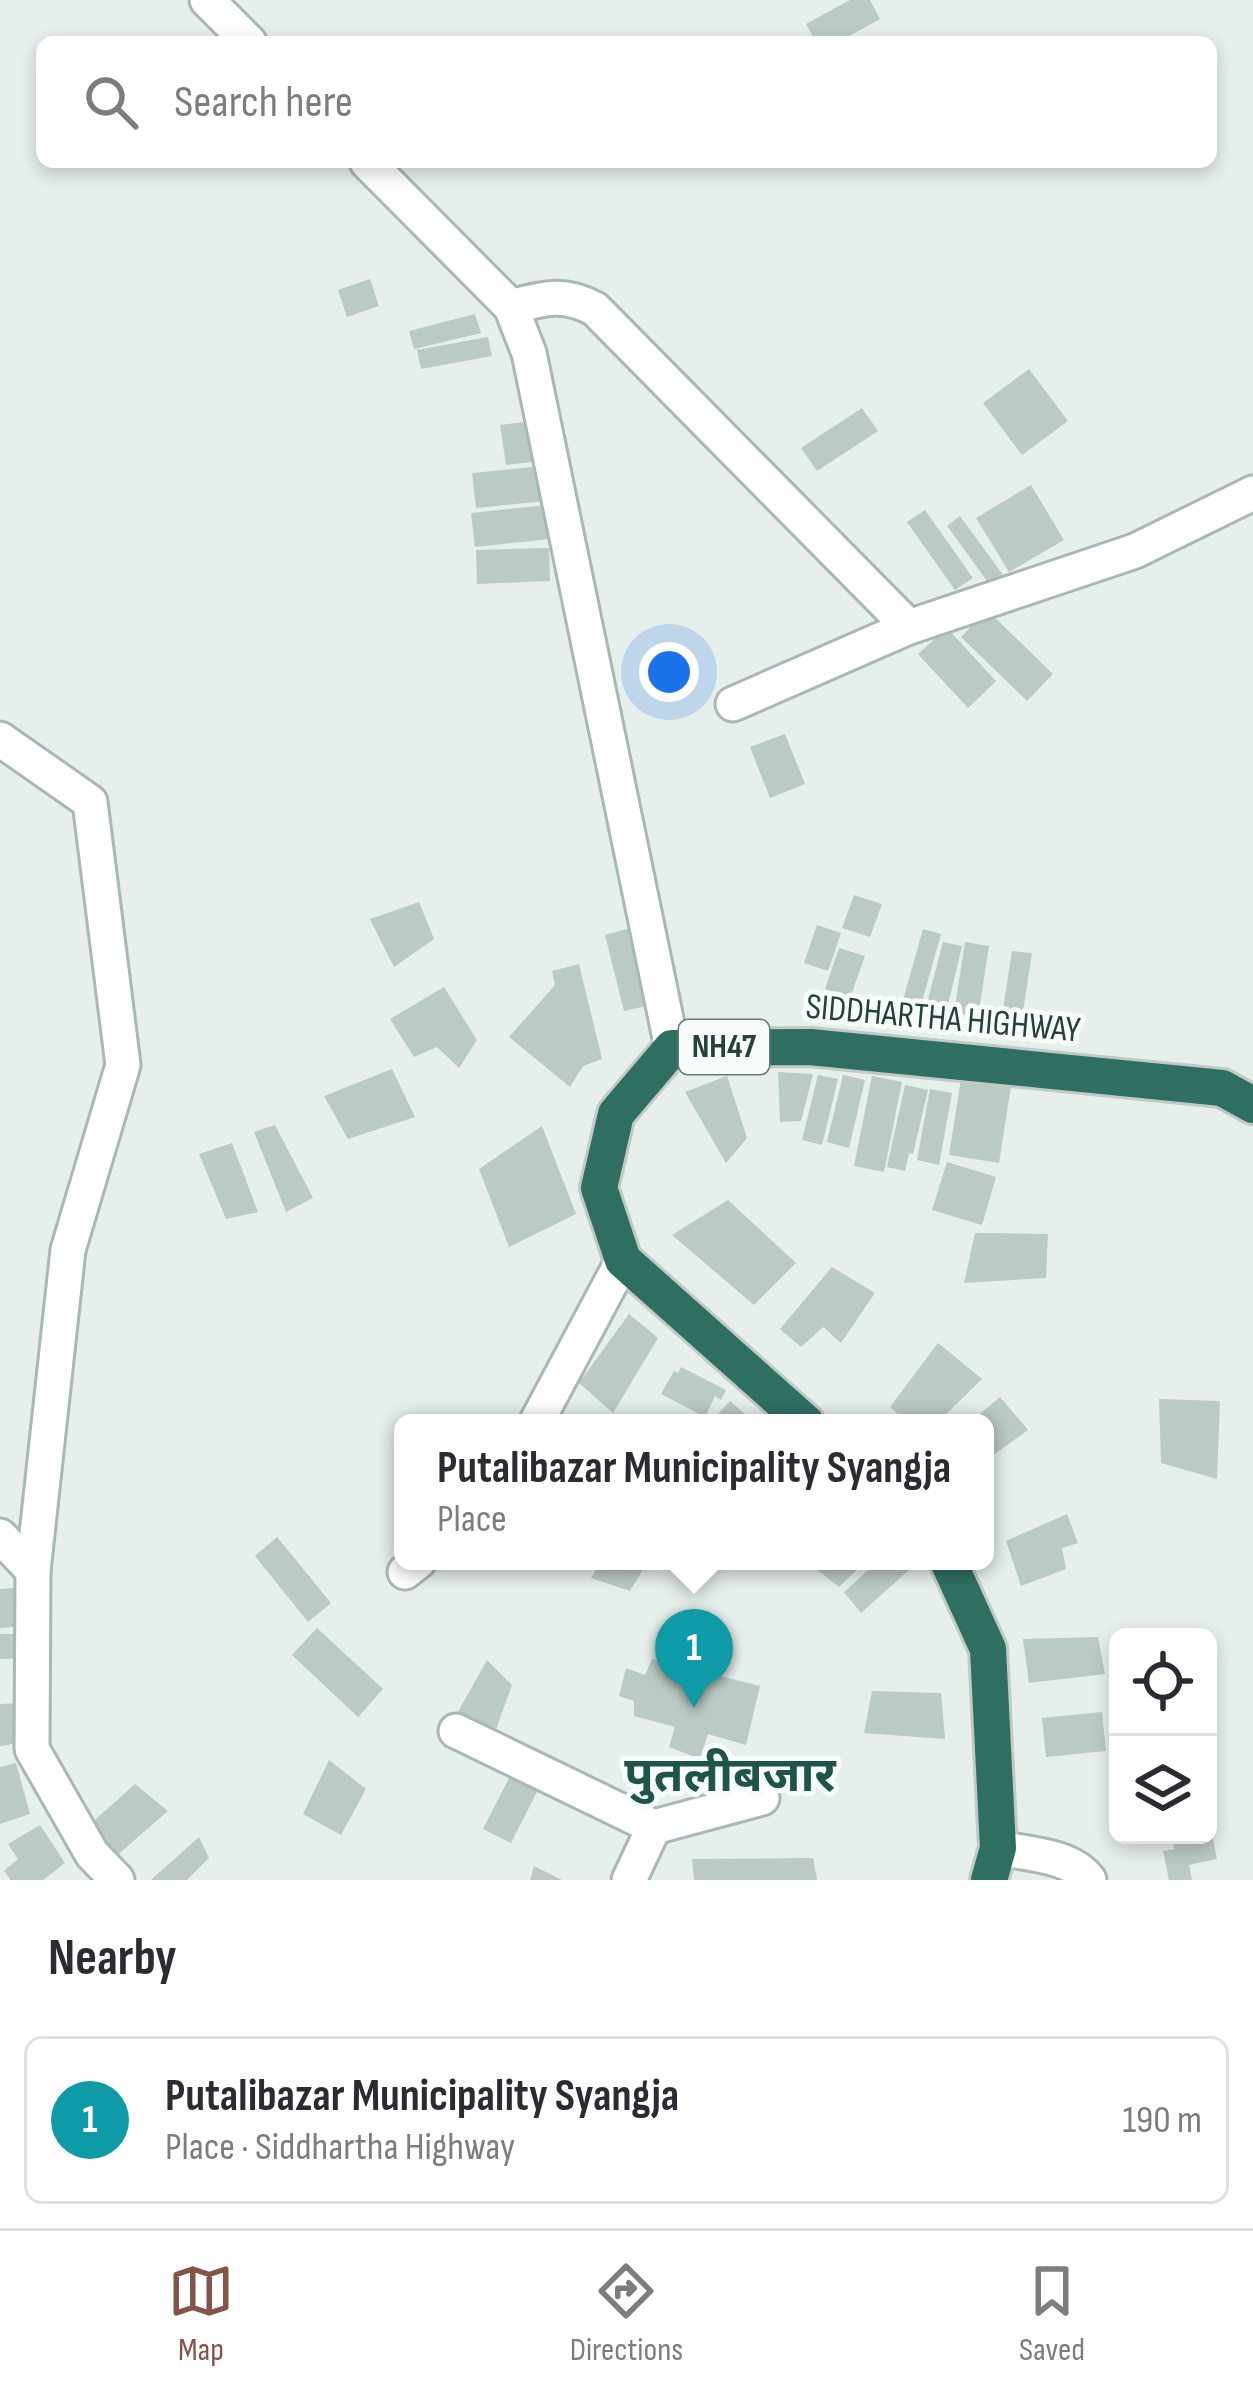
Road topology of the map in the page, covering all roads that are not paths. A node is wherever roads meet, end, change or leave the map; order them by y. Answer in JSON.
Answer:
{"nodes":[{"id":1,"x":207,"y":0,"type":"edge"},
{"id":2,"x":243,"y":36,"type":"edge"},
{"id":3,"x":373,"y":168,"type":"edge"},
{"id":4,"x":511,"y":307,"type":"junction"},
{"id":5,"x":1253,"y":493,"type":"edge"},
{"id":6,"x":909,"y":627,"type":"junction"},
{"id":7,"x":733,"y":704,"type":"dead end"},
{"id":8,"x":0,"y":740,"type":"edge"},
{"id":9,"x":672,"y":1048,"type":"junction"},
{"id":10,"x":1253,"y":1106,"type":"edge"},
{"id":11,"x":622,"y":1260,"type":"junction"},
{"id":12,"x":541,"y":1414,"type":"edge"},
{"id":13,"x":796,"y":1414,"type":"edge"},
{"id":14,"x":0,"y":1536,"type":"edge"},
{"id":15,"x":952,"y":1570,"type":"edge"},
{"id":16,"x":33,"y":1571,"type":"junction"},
{"id":17,"x":455,"y":1731,"type":"dead end"},
{"id":18,"x":762,"y":1798,"type":"dead end"},
{"id":19,"x":654,"y":1827,"type":"junction"},
{"id":20,"x":993,"y":1864,"type":"edge"},
{"id":21,"x":117,"y":1880,"type":"edge"},
{"id":22,"x":629,"y":1880,"type":"edge"},
{"id":23,"x":1089,"y":1880,"type":"edge"}],
"edges":[{"from":1,"to":2,"type":"street"},
{"from":3,"to":4,"type":"street"},
{"from":4,"to":6,"type":"street"},
{"from":4,"to":9,"type":"street"},
{"from":5,"to":6,"type":"street"},
{"from":6,"to":7,"type":"street"},
{"from":8,"to":16,"type":"street"},
{"from":9,"to":10,"type":"highway","name":"SIDDHARTHA HIGHWAY","number":"NH47"},
{"from":9,"to":11,"type":"highway","number":"NH47"},
{"from":11,"to":12,"type":"street"},
{"from":11,"to":13,"type":"highway"},
{"from":14,"to":16,"type":"street"},
{"from":15,"to":20,"type":"highway"},
{"from":16,"to":21,"type":"street"},
{"from":17,"to":19,"type":"street"},
{"from":18,"to":19,"type":"street"},
{"from":19,"to":22,"type":"street"},
{"from":20,"to":23,"type":"street"}]}
